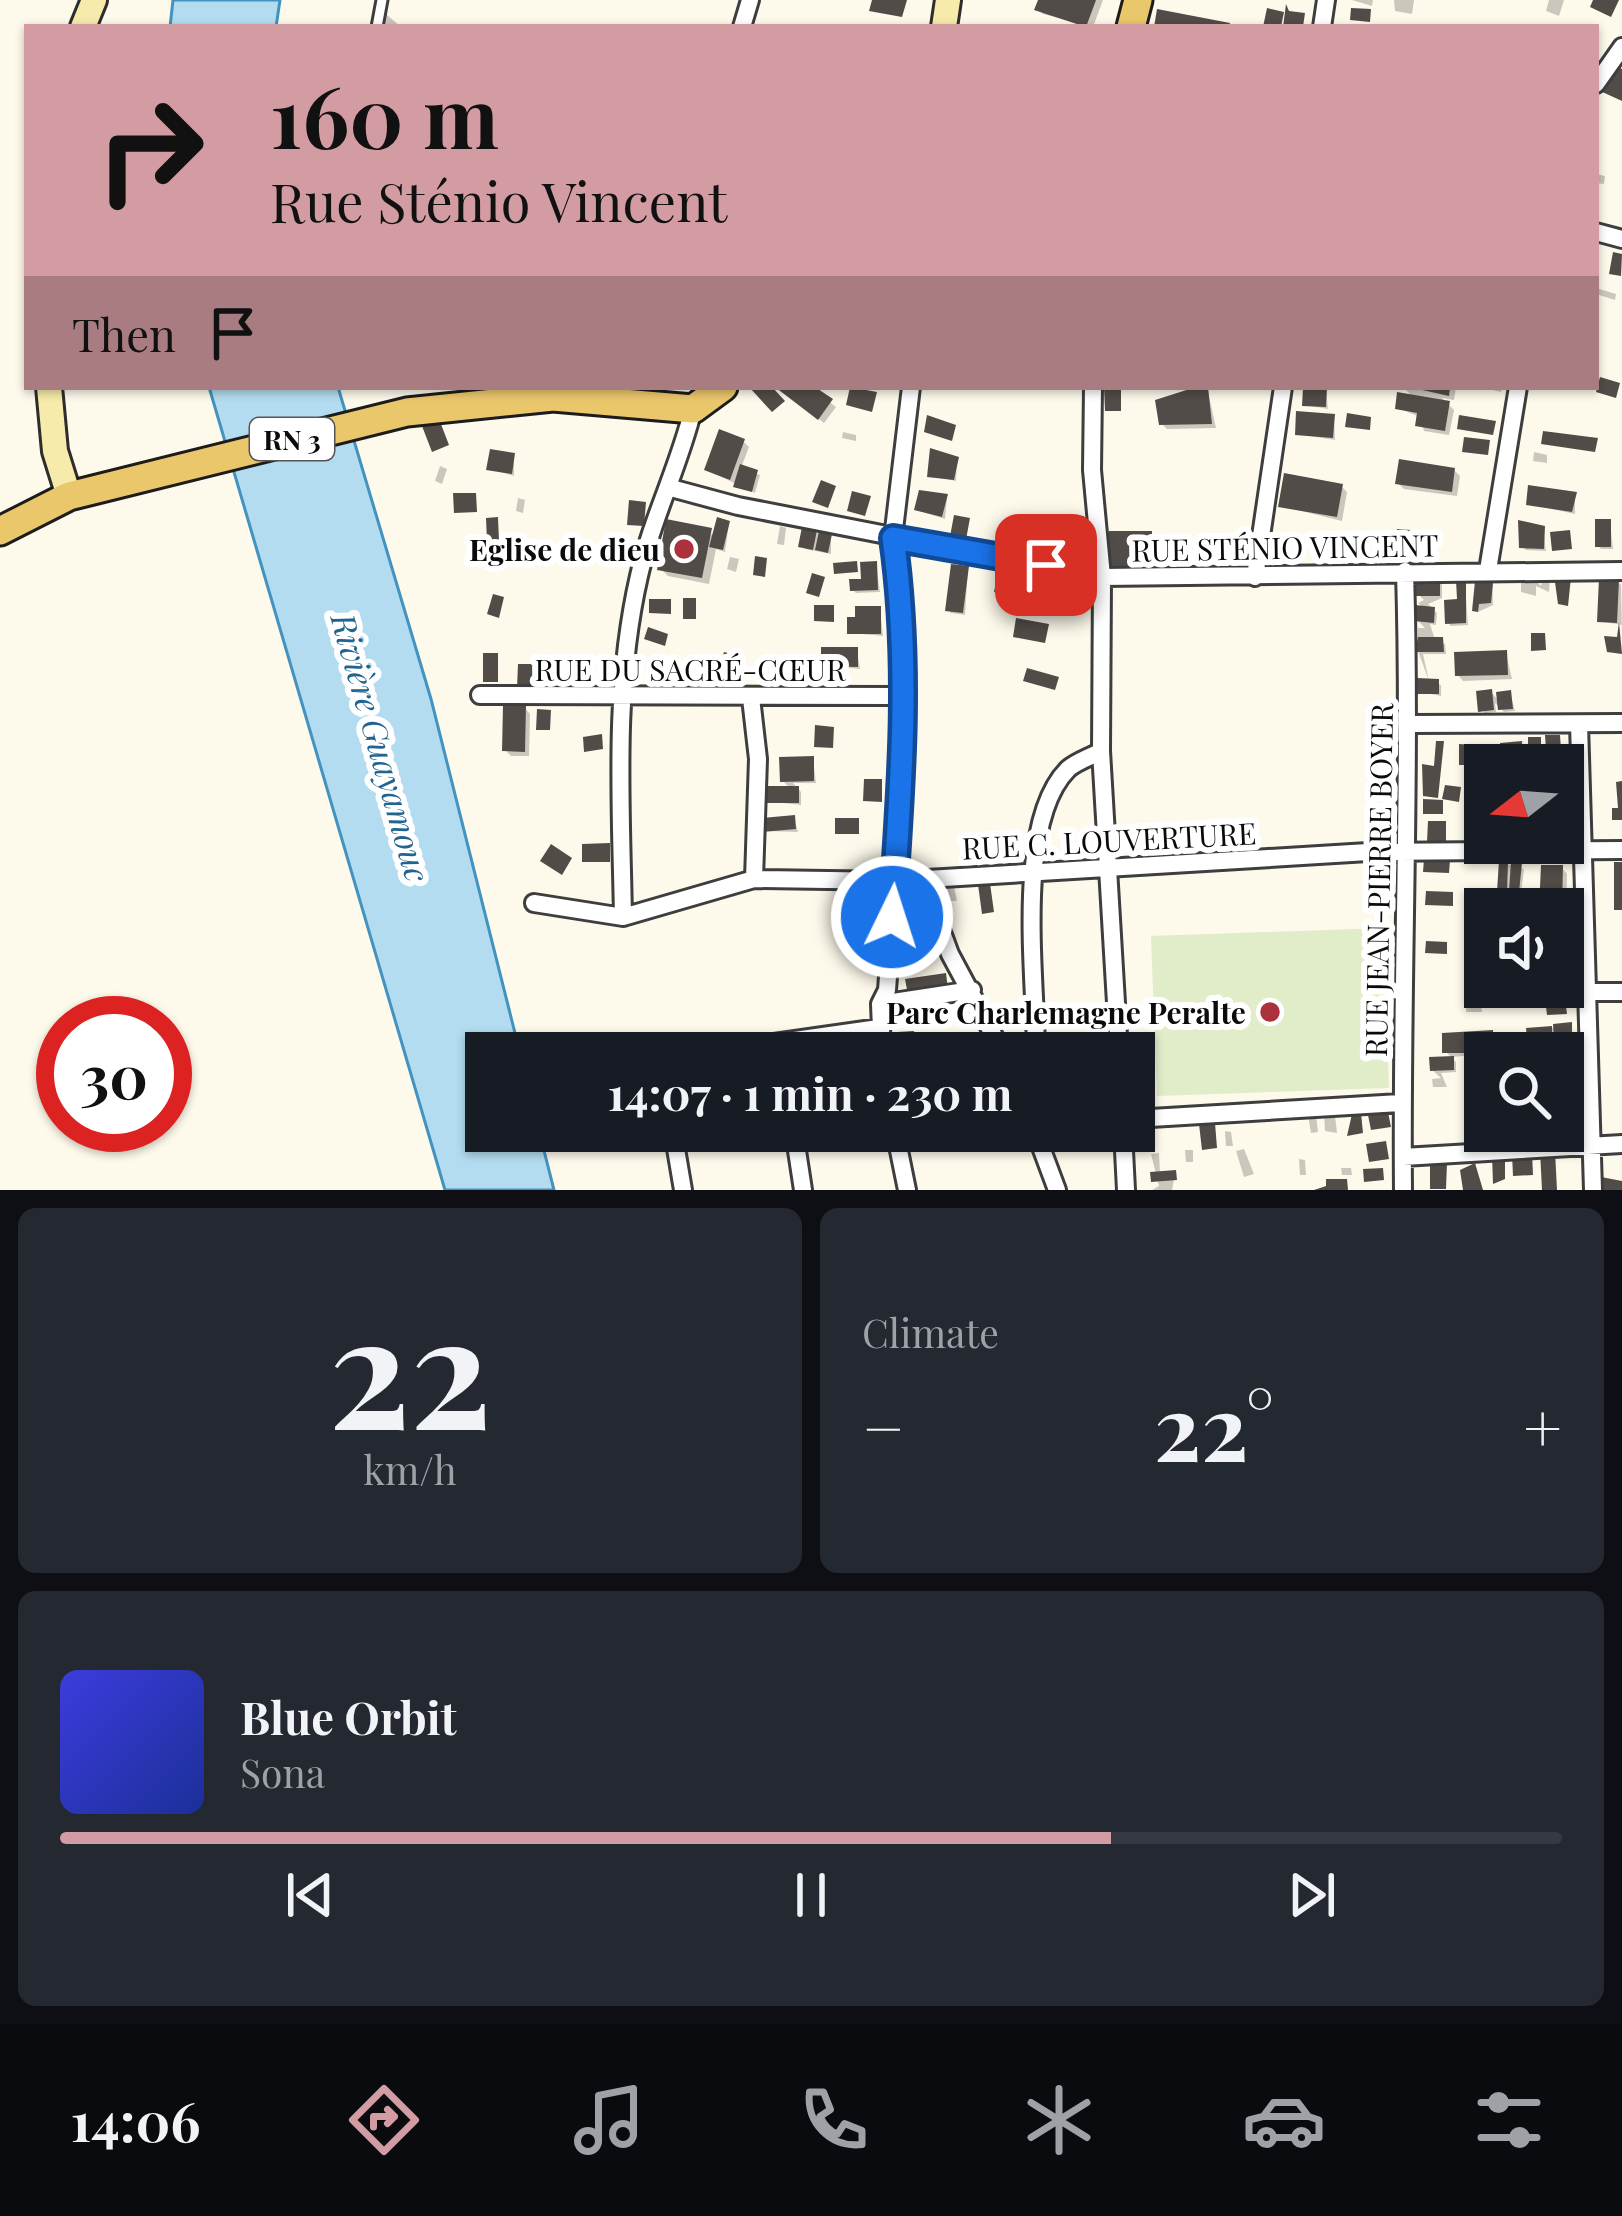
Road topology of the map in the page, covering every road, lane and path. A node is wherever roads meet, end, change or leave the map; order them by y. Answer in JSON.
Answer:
{"nodes":[{"id":1,"x":1622,"y":46,"type":"edge"},
{"id":2,"x":1599,"y":80,"type":"edge"},
{"id":3,"x":49,"y":390,"type":"edge"},
{"id":4,"x":719,"y":390,"type":"edge"},
{"id":5,"x":911,"y":390,"type":"edge"},
{"id":6,"x":1094,"y":390,"type":"edge"},
{"id":7,"x":1282,"y":390,"type":"edge"},
{"id":8,"x":1518,"y":390,"type":"edge"},
{"id":9,"x":554,"y":392,"type":"edge"},
{"id":10,"x":620,"y":395,"type":"edge"},
{"id":11,"x":693,"y":409,"type":"junction"},
{"id":12,"x":671,"y":488,"type":"junction"},
{"id":13,"x":69,"y":496,"type":"junction"},
{"id":14,"x":0,"y":531,"type":"edge"},
{"id":15,"x":893,"y":538,"type":"junction"},
{"id":16,"x":1488,"y":570,"type":"junction"},
{"id":17,"x":1406,"y":571,"type":"junction"},
{"id":18,"x":1622,"y":571,"type":"edge"},
{"id":19,"x":1102,"y":577,"type":"junction"},
{"id":20,"x":1256,"y":577,"type":"junction"},
{"id":21,"x":620,"y":694,"type":"junction"},
{"id":22,"x":480,"y":695,"type":"dead end"},
{"id":23,"x":901,"y":696,"type":"junction"},
{"id":24,"x":751,"y":698,"type":"junction"},
{"id":25,"x":1622,"y":723,"type":"edge"},
{"id":26,"x":1410,"y":724,"type":"junction"},
{"id":27,"x":1579,"y":724,"type":"junction"},
{"id":28,"x":1579,"y":744,"type":"edge"},
{"id":29,"x":1101,"y":752,"type":"junction"},
{"id":30,"x":1622,"y":850,"type":"edge"},
{"id":31,"x":1406,"y":851,"type":"junction"},
{"id":32,"x":1464,"y":851,"type":"edge"},
{"id":33,"x":1584,"y":851,"type":"edge"},
{"id":34,"x":1582,"y":864,"type":"edge"},
{"id":35,"x":1110,"y":867,"type":"junction"},
{"id":36,"x":1035,"y":872,"type":"junction"},
{"id":37,"x":922,"y":878,"type":"junction"},
{"id":38,"x":754,"y":879,"type":"junction"},
{"id":39,"x":895,"y":880,"type":"junction"},
{"id":40,"x":534,"y":903,"type":"dead end"},
{"id":41,"x":623,"y":917,"type":"junction"},
{"id":42,"x":972,"y":990,"type":"junction"},
{"id":43,"x":1588,"y":992,"type":"junction"},
{"id":44,"x":1622,"y":992,"type":"edge"},
{"id":45,"x":880,"y":1004,"type":"junction"},
{"id":46,"x":879,"y":1028,"type":"junction"},
{"id":47,"x":860,"y":1032,"type":"edge"},
{"id":48,"x":879,"y":1032,"type":"edge"},
{"id":49,"x":993,"y":1032,"type":"edge"},
{"id":50,"x":1036,"y":1032,"type":"edge"},
{"id":51,"x":1118,"y":1032,"type":"edge"},
{"id":52,"x":1400,"y":1103,"type":"junction"},
{"id":53,"x":1155,"y":1118,"type":"edge"},
{"id":54,"x":1622,"y":1144,"type":"edge"},
{"id":55,"x":1592,"y":1146,"type":"junction"},
{"id":56,"x":676,"y":1152,"type":"edge"},
{"id":57,"x":797,"y":1152,"type":"edge"},
{"id":58,"x":899,"y":1152,"type":"edge"},
{"id":59,"x":1043,"y":1152,"type":"edge"},
{"id":60,"x":1124,"y":1152,"type":"edge"},
{"id":61,"x":1403,"y":1157,"type":"junction"},
{"id":62,"x":682,"y":1190,"type":"edge"},
{"id":63,"x":803,"y":1190,"type":"edge"},
{"id":64,"x":907,"y":1190,"type":"edge"},
{"id":65,"x":1057,"y":1190,"type":"edge"},
{"id":66,"x":1126,"y":1190,"type":"edge"},
{"id":67,"x":1403,"y":1190,"type":"edge"},
{"id":68,"x":1593,"y":1190,"type":"edge"}],
"edges":[{"from":1,"to":2,"type":"street"},
{"from":3,"to":13,"type":"main road"},
{"from":4,"to":11,"type":"main road"},
{"from":5,"to":15,"type":"street"},
{"from":6,"to":19,"type":"street"},
{"from":7,"to":20,"type":"street"},
{"from":8,"to":16,"type":"street"},
{"from":9,"to":10,"type":"main road","number":"RN 3"},
{"from":9,"to":13,"type":"main road","number":"RN 3"},
{"from":10,"to":11,"type":"main road","number":"RN 3"},
{"from":11,"to":12,"type":"street"},
{"from":12,"to":15,"type":"street","name":"RUE STÉNIO VINCENT"},
{"from":12,"to":21,"type":"street"},
{"from":13,"to":14,"type":"main road","number":"RN 3"},
{"from":15,"to":19,"type":"street","name":"RUE STÉNIO VINCENT"},
{"from":15,"to":23,"type":"street"},
{"from":16,"to":17,"type":"street","name":"RUE STÉNIO VINCENT"},
{"from":16,"to":18,"type":"street","name":"RUE STÉNIO VINCENT"},
{"from":17,"to":20,"type":"street","name":"RUE STÉNIO VINCENT"},
{"from":17,"to":26,"type":"street","name":"RUE JEAN-PIERRE BOYER"},
{"from":19,"to":20,"type":"street","name":"RUE STÉNIO VINCENT"},
{"from":19,"to":29,"type":"street"},
{"from":21,"to":22,"type":"street","name":"RUE DU SACRÉ-CŒUR"},
{"from":21,"to":24,"type":"street","name":"RUE DU SACRÉ-CŒUR"},
{"from":21,"to":41,"type":"street"},
{"from":23,"to":24,"type":"street","name":"RUE DU SACRÉ-CŒUR"},
{"from":23,"to":39,"type":"street"},
{"from":24,"to":38,"type":"street"},
{"from":25,"to":27,"type":"street"},
{"from":26,"to":27,"type":"street"},
{"from":26,"to":31,"type":"street","name":"RUE JEAN-PIERRE BOYER"},
{"from":27,"to":28,"type":"street"},
{"from":29,"to":35,"type":"street"},
{"from":29,"to":36,"type":"street"},
{"from":30,"to":33,"type":"street","name":"RUE C. LOUVERTURE"},
{"from":31,"to":32,"type":"street","name":"RUE C. LOUVERTURE"},
{"from":31,"to":35,"type":"street","name":"RUE C. LOUVERTURE"},
{"from":31,"to":52,"type":"street","name":"RUE JEAN-PIERRE BOYER"},
{"from":34,"to":43,"type":"street"},
{"from":35,"to":36,"type":"street","name":"RUE C. LOUVERTURE"},
{"from":35,"to":51,"type":"street"},
{"from":36,"to":37,"type":"street","name":"RUE C. LOUVERTURE"},
{"from":36,"to":50,"type":"street"},
{"from":37,"to":39,"type":"street","name":"RUE C. LOUVERTURE"},
{"from":37,"to":42,"type":"street"},
{"from":38,"to":39,"type":"street","name":"RUE C. LOUVERTURE"},
{"from":38,"to":41,"type":"street","name":"RUE C. LOUVERTURE"},
{"from":39,"to":45,"type":"street"},
{"from":40,"to":41,"type":"street","name":"RUE C. LOUVERTURE"},
{"from":42,"to":45,"type":"street"},
{"from":42,"to":49,"type":"street"},
{"from":43,"to":44,"type":"street"},
{"from":43,"to":55,"type":"street"},
{"from":45,"to":46,"type":"street"},
{"from":46,"to":47,"type":"street"},
{"from":46,"to":48,"type":"street"},
{"from":52,"to":53,"type":"street"},
{"from":52,"to":61,"type":"street","name":"RUE JEAN-PIERRE BOYER"},
{"from":54,"to":55,"type":"street"},
{"from":55,"to":61,"type":"street"},
{"from":55,"to":68,"type":"street"},
{"from":56,"to":62,"type":"street"},
{"from":57,"to":63,"type":"street"},
{"from":58,"to":64,"type":"street"},
{"from":59,"to":65,"type":"street"},
{"from":60,"to":66,"type":"street"},
{"from":61,"to":67,"type":"street","name":"RUE JEAN-PIERRE BOYER"}]}
